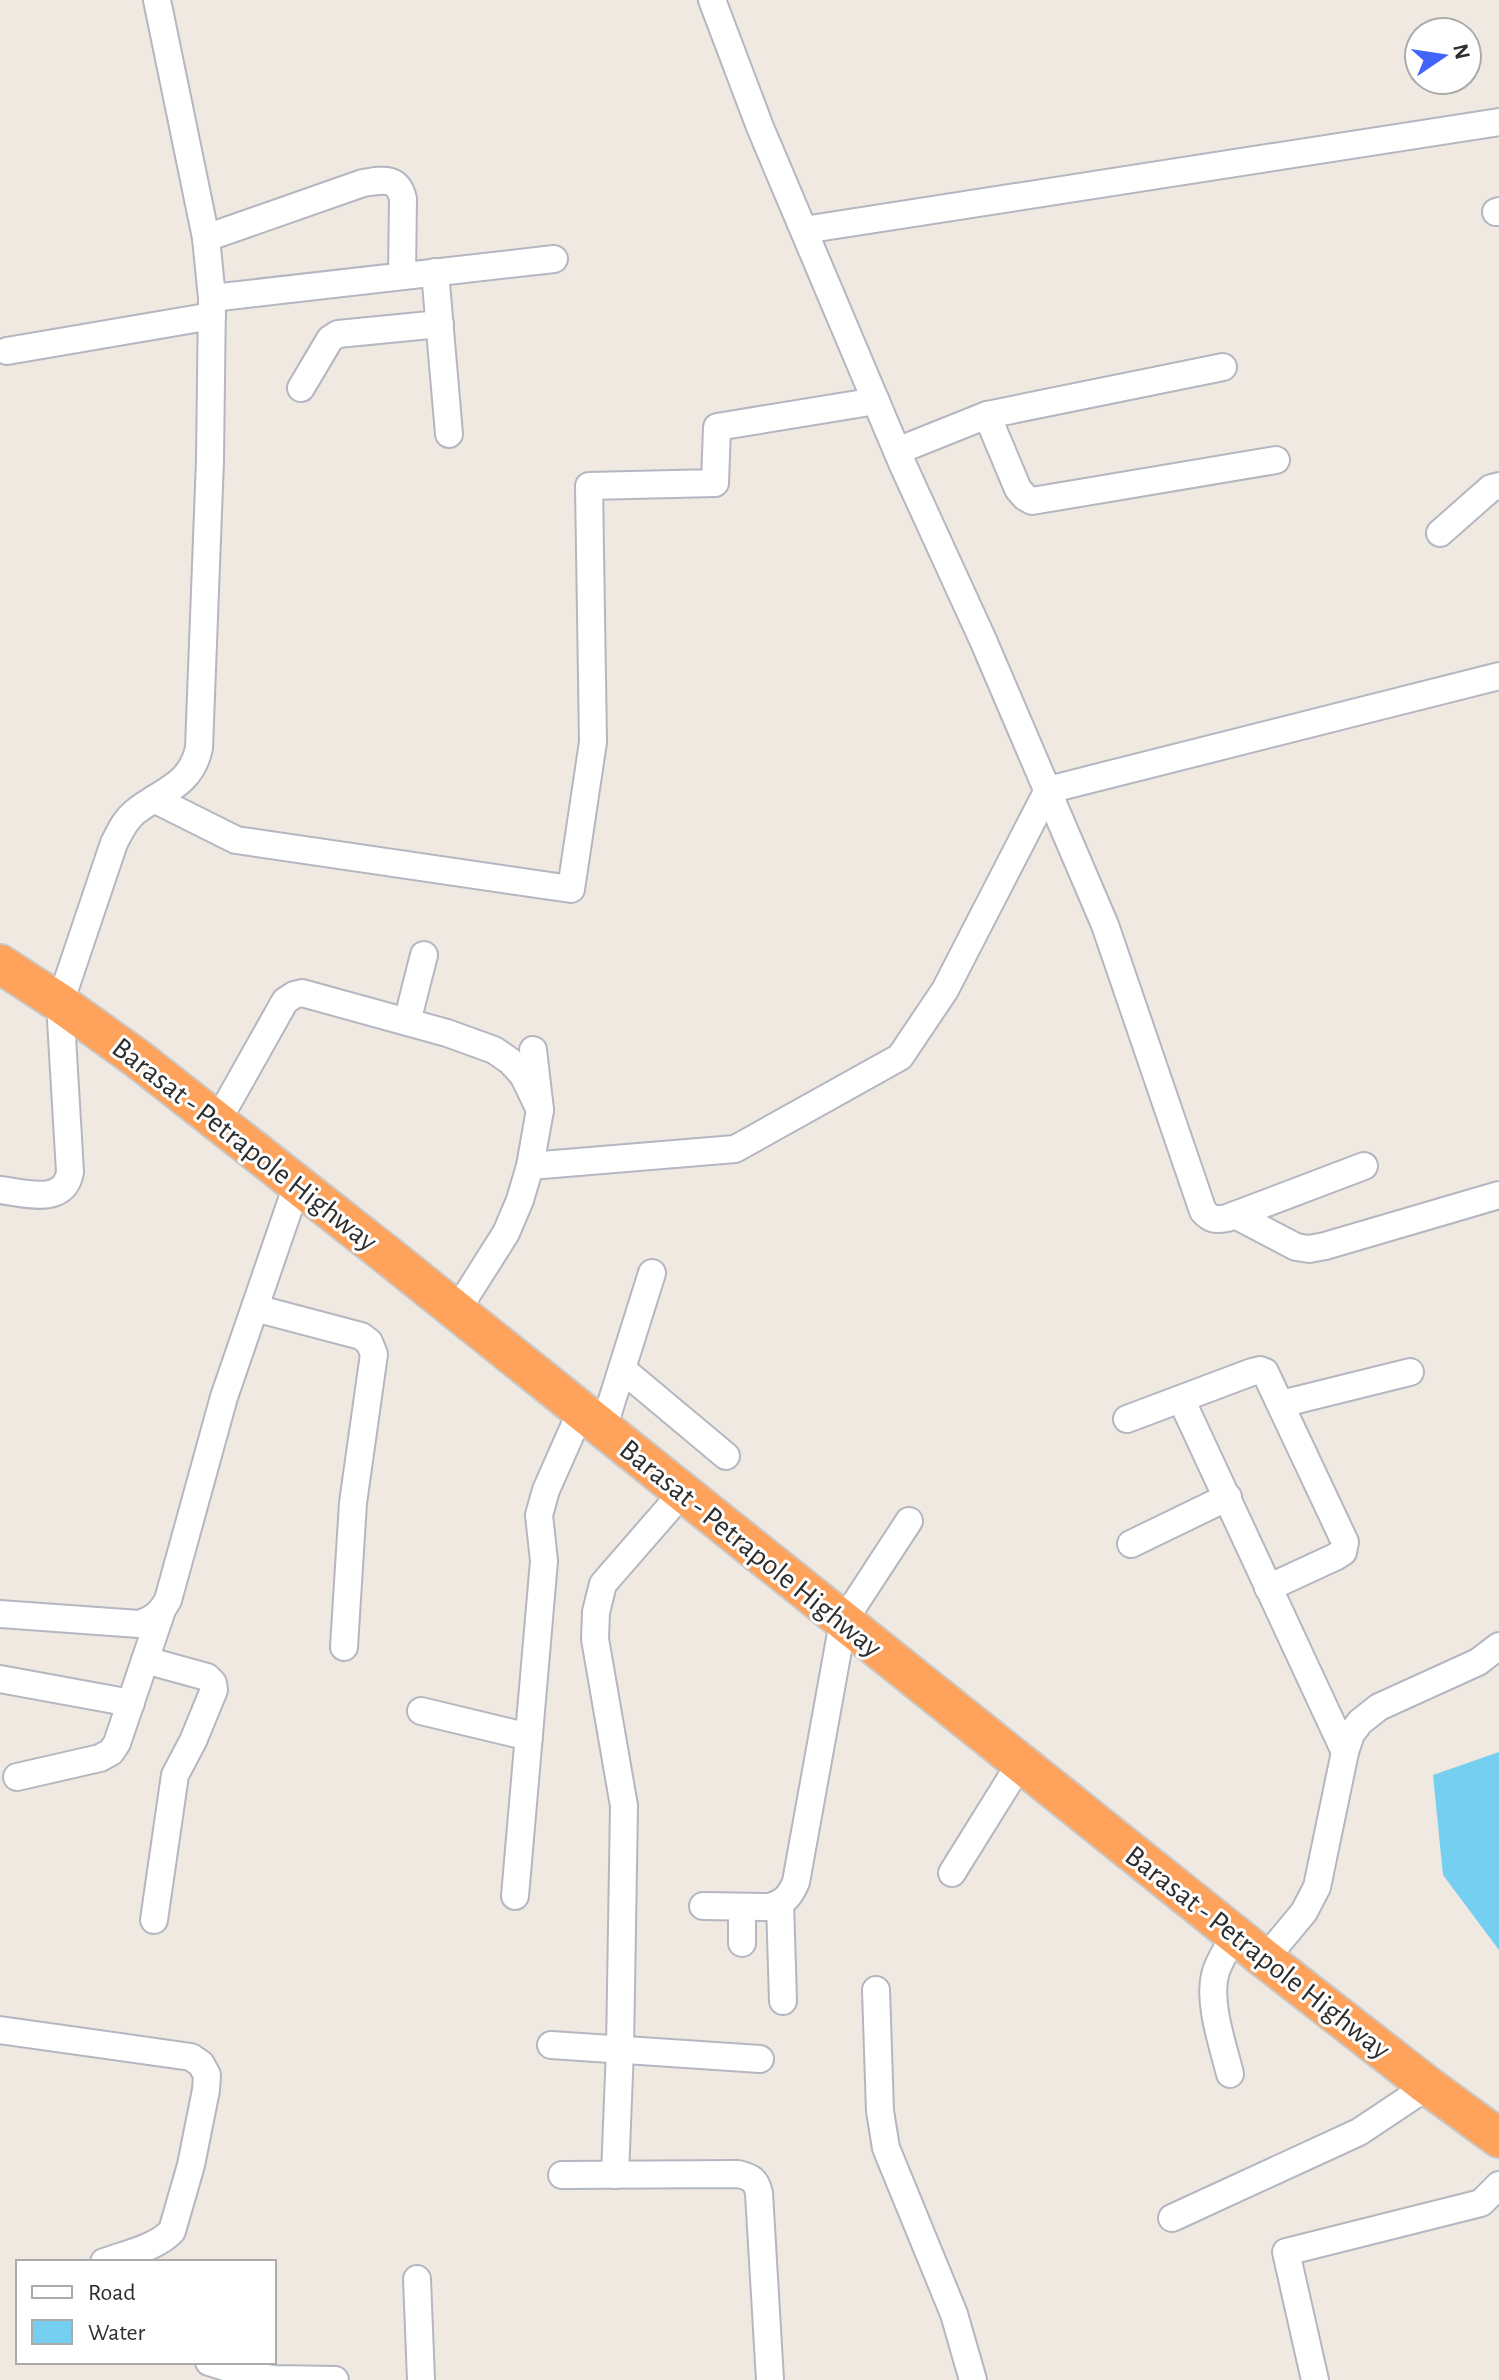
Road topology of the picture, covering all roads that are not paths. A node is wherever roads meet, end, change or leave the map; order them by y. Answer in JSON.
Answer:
{"nodes":[{"id":1,"x":157,"y":0,"type":"edge"},
{"id":2,"x":712,"y":0,"type":"edge"},
{"id":3,"x":1499,"y":122,"type":"edge"},
{"id":4,"x":804,"y":230,"type":"junction"},
{"id":5,"x":206,"y":238,"type":"junction"},
{"id":6,"x":554,"y":259,"type":"dead end"},
{"id":7,"x":435,"y":272,"type":"junction"},
{"id":8,"x":402,"y":276,"type":"junction"},
{"id":9,"x":212,"y":307,"type":"junction"},
{"id":10,"x":440,"y":324,"type":"junction"},
{"id":11,"x":7,"y":351,"type":"dead end"},
{"id":12,"x":1223,"y":367,"type":"dead end"},
{"id":13,"x":301,"y":388,"type":"dead end"},
{"id":14,"x":876,"y":401,"type":"junction"},
{"id":15,"x":987,"y":415,"type":"junction"},
{"id":16,"x":449,"y":434,"type":"dead end"},
{"id":17,"x":897,"y":451,"type":"junction"},
{"id":18,"x":1276,"y":460,"type":"dead end"},
{"id":19,"x":1499,"y":486,"type":"edge"},
{"id":20,"x":1440,"y":533,"type":"dead end"},
{"id":21,"x":1499,"y":676,"type":"edge"},
{"id":22,"x":1048,"y":790,"type":"junction"},
{"id":23,"x":154,"y":799,"type":"junction"},
{"id":24,"x":424,"y":955,"type":"dead end"},
{"id":25,"x":0,"y":964,"type":"edge"},
{"id":26,"x":60,"y":1003,"type":"junction"},
{"id":27,"x":407,"y":1022,"type":"junction"},
{"id":28,"x":533,"y":1050,"type":"dead end"},
{"id":29,"x":540,"y":1110,"type":"junction"},
{"id":30,"x":217,"y":1122,"type":"junction"},
{"id":31,"x":530,"y":1166,"type":"junction"},
{"id":32,"x":1364,"y":1166,"type":"dead end"},
{"id":33,"x":297,"y":1185,"type":"junction"},
{"id":34,"x":0,"y":1190,"type":"edge"},
{"id":35,"x":1499,"y":1195,"type":"edge"},
{"id":36,"x":1235,"y":1215,"type":"junction"},
{"id":37,"x":652,"y":1273,"type":"dead end"},
{"id":38,"x":255,"y":1308,"type":"junction"},
{"id":39,"x":456,"y":1312,"type":"junction"},
{"id":40,"x":622,"y":1369,"type":"junction"},
{"id":41,"x":1410,"y":1372,"type":"dead end"},
{"id":42,"x":1181,"y":1399,"type":"junction"},
{"id":43,"x":1281,"y":1404,"type":"junction"},
{"id":44,"x":1127,"y":1419,"type":"dead end"},
{"id":45,"x":592,"y":1420,"type":"junction"},
{"id":46,"x":726,"y":1456,"type":"dead end"},
{"id":47,"x":683,"y":1492,"type":"junction"},
{"id":48,"x":1228,"y":1497,"type":"junction"},
{"id":49,"x":909,"y":1521,"type":"dead end"},
{"id":50,"x":1131,"y":1544,"type":"dead end"},
{"id":51,"x":1268,"y":1588,"type":"junction"},
{"id":52,"x":161,"y":1613,"type":"junction"},
{"id":53,"x":0,"y":1614,"type":"edge"},
{"id":54,"x":843,"y":1622,"type":"junction"},
{"id":55,"x":1499,"y":1646,"type":"edge"},
{"id":56,"x":344,"y":1647,"type":"dead end"},
{"id":57,"x":145,"y":1660,"type":"junction"},
{"id":58,"x":0,"y":1679,"type":"edge"},
{"id":59,"x":131,"y":1703,"type":"junction"},
{"id":60,"x":421,"y":1711,"type":"dead end"},
{"id":61,"x":529,"y":1737,"type":"junction"},
{"id":62,"x":1345,"y":1752,"type":"junction"},
{"id":63,"x":1021,"y":1762,"type":"junction"},
{"id":64,"x":17,"y":1777,"type":"dead end"},
{"id":65,"x":952,"y":1873,"type":"dead end"},
{"id":66,"x":515,"y":1896,"type":"dead end"},
{"id":67,"x":780,"y":1903,"type":"junction"},
{"id":68,"x":703,"y":1906,"type":"dead end"},
{"id":69,"x":742,"y":1908,"type":"junction"},
{"id":70,"x":154,"y":1920,"type":"dead end"},
{"id":71,"x":1235,"y":1935,"type":"junction"},
{"id":72,"x":742,"y":1943,"type":"dead end"},
{"id":73,"x":1265,"y":1959,"type":"junction"},
{"id":74,"x":876,"y":1990,"type":"dead end"},
{"id":75,"x":783,"y":2001,"type":"dead end"},
{"id":76,"x":0,"y":2030,"type":"edge"},
{"id":77,"x":551,"y":2045,"type":"dead end"},
{"id":78,"x":620,"y":2049,"type":"junction"},
{"id":79,"x":760,"y":2059,"type":"dead end"},
{"id":80,"x":1230,"y":2074,"type":"dead end"},
{"id":81,"x":1428,"y":2086,"type":"junction"},
{"id":82,"x":1499,"y":2138,"type":"edge"},
{"id":83,"x":562,"y":2175,"type":"dead end"},
{"id":84,"x":615,"y":2175,"type":"junction"},
{"id":85,"x":1499,"y":2185,"type":"edge"},
{"id":86,"x":1172,"y":2218,"type":"dead end"},
{"id":87,"x":110,"y":2260,"type":"edge"},
{"id":88,"x":417,"y":2279,"type":"dead end"},
{"id":89,"x":215,"y":2364,"type":"edge"},
{"id":90,"x":335,"y":2380,"type":"edge"},
{"id":91,"x":421,"y":2380,"type":"edge"},
{"id":92,"x":770,"y":2380,"type":"edge"},
{"id":93,"x":973,"y":2380,"type":"edge"},
{"id":94,"x":1315,"y":2380,"type":"edge"}],
"edges":[{"from":1,"to":5,"type":"street"},
{"from":2,"to":4,"type":"street"},
{"from":3,"to":4,"type":"street"},
{"from":4,"to":14,"type":"street"},
{"from":5,"to":8,"type":"street"},
{"from":5,"to":9,"type":"street"},
{"from":6,"to":7,"type":"street"},
{"from":7,"to":8,"type":"street"},
{"from":7,"to":10,"type":"street"},
{"from":8,"to":9,"type":"street"},
{"from":9,"to":11,"type":"street"},
{"from":9,"to":23,"type":"street"},
{"from":10,"to":13,"type":"street"},
{"from":10,"to":16,"type":"street"},
{"from":12,"to":15,"type":"street"},
{"from":14,"to":17,"type":"street"},
{"from":14,"to":23,"type":"street"},
{"from":15,"to":17,"type":"street"},
{"from":15,"to":18,"type":"street"},
{"from":17,"to":22,"type":"street"},
{"from":19,"to":20,"type":"street"},
{"from":21,"to":22,"type":"street"},
{"from":22,"to":31,"type":"street"},
{"from":22,"to":36,"type":"street"},
{"from":23,"to":26,"type":"street"},
{"from":24,"to":27,"type":"street"},
{"from":25,"to":26,"type":"highway","name":"Barasat - Petrapole Highway"},
{"from":26,"to":30,"type":"highway","name":"Barasat - Petrapole Highway"},
{"from":26,"to":34,"type":"street"},
{"from":27,"to":29,"type":"street"},
{"from":27,"to":30,"type":"street"},
{"from":28,"to":29,"type":"street"},
{"from":29,"to":31,"type":"street"},
{"from":30,"to":33,"type":"highway","name":"Barasat - Petrapole Highway"},
{"from":31,"to":39,"type":"street"},
{"from":32,"to":36,"type":"street"},
{"from":33,"to":38,"type":"street"},
{"from":33,"to":39,"type":"highway","name":"Barasat - Petrapole Highway"},
{"from":35,"to":36,"type":"street"},
{"from":37,"to":40,"type":"street"},
{"from":38,"to":52,"type":"street"},
{"from":38,"to":56,"type":"street"},
{"from":39,"to":45,"type":"highway","name":"Barasat - Petrapole Highway"},
{"from":40,"to":45,"type":"street"},
{"from":40,"to":46,"type":"street"},
{"from":41,"to":43,"type":"street"},
{"from":42,"to":43,"type":"street"},
{"from":42,"to":44,"type":"street"},
{"from":42,"to":48,"type":"street"},
{"from":43,"to":51,"type":"street"},
{"from":45,"to":47,"type":"highway","name":"Barasat - Petrapole Highway"},
{"from":45,"to":61,"type":"street"},
{"from":47,"to":54,"type":"highway","name":"Barasat - Petrapole Highway"},
{"from":47,"to":78,"type":"street"},
{"from":48,"to":50,"type":"street"},
{"from":48,"to":51,"type":"street"},
{"from":49,"to":54,"type":"street"},
{"from":51,"to":62,"type":"street"},
{"from":52,"to":53,"type":"street"},
{"from":52,"to":57,"type":"street"},
{"from":54,"to":63,"type":"highway","name":"Barasat - Petrapole Highway"},
{"from":54,"to":67,"type":"street"},
{"from":55,"to":62,"type":"street"},
{"from":57,"to":59,"type":"street"},
{"from":57,"to":70,"type":"street"},
{"from":58,"to":59,"type":"street"},
{"from":59,"to":64,"type":"street"},
{"from":60,"to":61,"type":"street"},
{"from":61,"to":66,"type":"street"},
{"from":62,"to":73,"type":"street"},
{"from":63,"to":65,"type":"street"},
{"from":63,"to":71,"type":"highway","name":"Barasat - Petrapole Highway"},
{"from":67,"to":69,"type":"street"},
{"from":67,"to":75,"type":"street"},
{"from":68,"to":69,"type":"street"},
{"from":69,"to":72,"type":"street"},
{"from":71,"to":73,"type":"highway","name":"Barasat - Petrapole Highway"},
{"from":71,"to":80,"type":"street"},
{"from":73,"to":81,"type":"highway","name":"Barasat - Petrapole Highway"},
{"from":74,"to":93,"type":"street"},
{"from":76,"to":87,"type":"street"},
{"from":77,"to":78,"type":"street"},
{"from":78,"to":79,"type":"street"},
{"from":78,"to":84,"type":"street"},
{"from":81,"to":82,"type":"highway","name":"Barasat - Petrapole Highway"},
{"from":81,"to":86,"type":"street"},
{"from":83,"to":84,"type":"street"},
{"from":84,"to":92,"type":"street"},
{"from":85,"to":94,"type":"street"},
{"from":88,"to":91,"type":"street"},
{"from":89,"to":90,"type":"street"}]}
